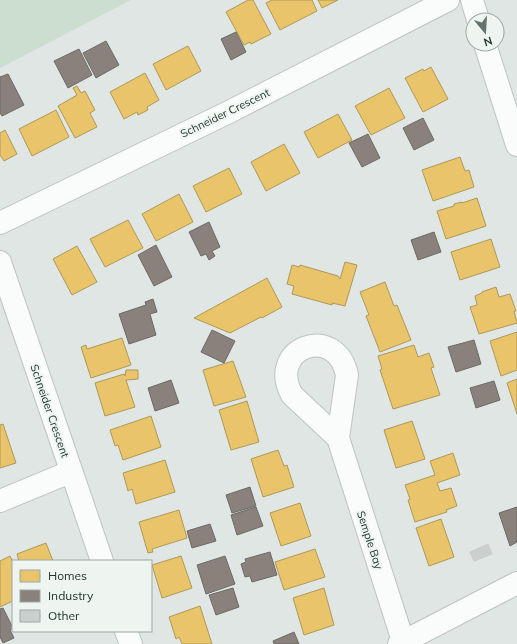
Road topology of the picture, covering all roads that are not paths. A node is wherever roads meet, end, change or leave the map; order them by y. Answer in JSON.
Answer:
{"nodes":[{"id":1,"x":448,"y":0,"type":"edge"},
{"id":2,"x":472,"y":0,"type":"edge"},
{"id":3,"x":476,"y":12,"type":"edge"},
{"id":4,"x":488,"y":52,"type":"edge"},
{"id":5,"x":517,"y":145,"type":"edge"},
{"id":6,"x":0,"y":223,"type":"edge"},
{"id":7,"x":0,"y":262,"type":"edge"},
{"id":8,"x":338,"y":438,"type":"dead end"},
{"id":9,"x":70,"y":472,"type":"junction"},
{"id":10,"x":0,"y":501,"type":"edge"},
{"id":11,"x":102,"y":560,"type":"edge"},
{"id":12,"x":517,"y":583,"type":"edge"},
{"id":13,"x":126,"y":632,"type":"edge"},
{"id":14,"x":402,"y":643,"type":"edge"},
{"id":15,"x":131,"y":644,"type":"edge"}],
"edges":[{"from":1,"to":6,"type":"street","name":"Schneider Crescent"},
{"from":2,"to":3,"type":"street"},
{"from":4,"to":5,"type":"street"},
{"from":7,"to":9,"type":"street","name":"Schneider Crescent"},
{"from":8,"to":14,"type":"street","name":"Semple Bay"},
{"from":9,"to":10,"type":"street"},
{"from":9,"to":11,"type":"street","name":"Schneider Crescent"},
{"from":12,"to":14,"type":"street"},
{"from":13,"to":15,"type":"street"}]}
